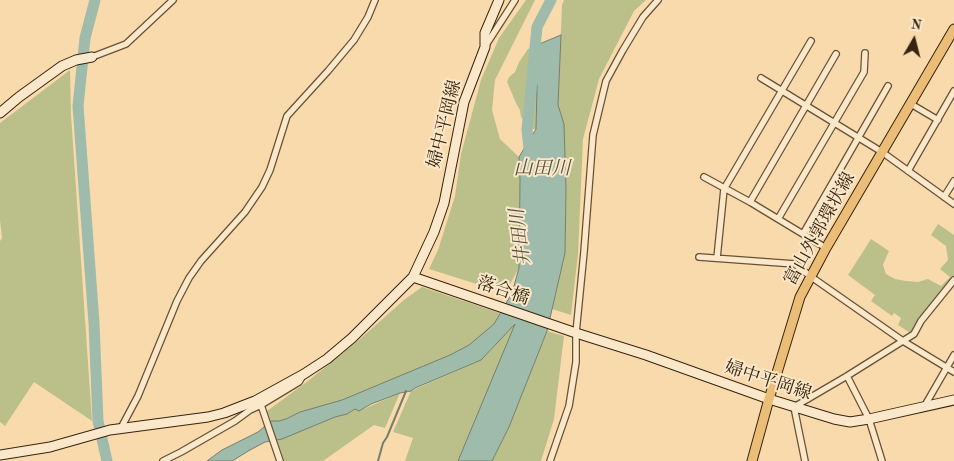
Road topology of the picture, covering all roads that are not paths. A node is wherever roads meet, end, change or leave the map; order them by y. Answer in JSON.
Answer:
{"nodes":[{"id":1,"x":173,"y":0,"type":"edge"},
{"id":2,"x":375,"y":0,"type":"edge"},
{"id":3,"x":499,"y":0,"type":"edge"},
{"id":4,"x":515,"y":0,"type":"edge"},
{"id":5,"x":658,"y":0,"type":"edge"},
{"id":6,"x":954,"y":29,"type":"edge"},
{"id":7,"x":811,"y":41,"type":"dead end"},
{"id":8,"x":485,"y":47,"type":"junction"},
{"id":9,"x":865,"y":53,"type":"dead end"},
{"id":10,"x":836,"y":54,"type":"dead end"},
{"id":11,"x":92,"y":57,"type":"joint"},
{"id":12,"x":761,"y":78,"type":"dead end"},
{"id":13,"x":888,"y":86,"type":"dead end"},
{"id":14,"x":782,"y":91,"type":"junction"},
{"id":15,"x":954,"y":91,"type":"edge"},
{"id":16,"x":911,"y":104,"type":"junction"},
{"id":17,"x":806,"y":105,"type":"junction"},
{"id":18,"x":0,"y":113,"type":"edge"},
{"id":19,"x":938,"y":120,"type":"junction"},
{"id":20,"x":834,"y":122,"type":"junction"},
{"id":21,"x":858,"y":137,"type":"junction"},
{"id":22,"x":882,"y":152,"type":"junction"},
{"id":23,"x":908,"y":171,"type":"junction"},
{"id":24,"x":704,"y":177,"type":"dead end"},
{"id":25,"x":954,"y":181,"type":"edge"},
{"id":26,"x":724,"y":189,"type":"junction"},
{"id":27,"x":944,"y":197,"type":"junction"},
{"id":28,"x":750,"y":202,"type":"junction"},
{"id":29,"x":954,"y":204,"type":"edge"},
{"id":30,"x":778,"y":219,"type":"junction"},
{"id":31,"x":803,"y":234,"type":"junction"},
{"id":32,"x":826,"y":248,"type":"junction"},
{"id":33,"x":699,"y":257,"type":"dead end"},
{"id":34,"x":718,"y":258,"type":"junction"},
{"id":35,"x":810,"y":276,"type":"junction"},
{"id":36,"x":417,"y":279,"type":"junction"},
{"id":37,"x":954,"y":280,"type":"edge"},
{"id":38,"x":576,"y":333,"type":"junction"},
{"id":39,"x":903,"y":341,"type":"junction"},
{"id":40,"x":954,"y":355,"type":"edge"},
{"id":41,"x":947,"y":367,"type":"junction"},
{"id":42,"x":954,"y":372,"type":"edge"},
{"id":43,"x":304,"y":374,"type":"junction"},
{"id":44,"x":847,"y":376,"type":"junction"},
{"id":45,"x":769,"y":399,"type":"junction"},
{"id":46,"x":954,"y":400,"type":"edge"},
{"id":47,"x":261,"y":407,"type":"junction"},
{"id":48,"x":794,"y":407,"type":"junction"},
{"id":49,"x":924,"y":407,"type":"junction"},
{"id":50,"x":869,"y":419,"type":"junction"},
{"id":51,"x":121,"y":428,"type":"junction"},
{"id":52,"x":0,"y":455,"type":"edge"},
{"id":53,"x":163,"y":461,"type":"edge"},
{"id":54,"x":280,"y":461,"type":"edge"},
{"id":55,"x":550,"y":461,"type":"edge"},
{"id":56,"x":752,"y":461,"type":"edge"},
{"id":57,"x":805,"y":461,"type":"edge"},
{"id":58,"x":882,"y":461,"type":"edge"}],
"edges":[{"from":1,"to":11,"type":"street"},
{"from":2,"to":51,"type":"street"},
{"from":3,"to":8,"type":"main road","name":"婦中平岡線"},
{"from":4,"to":8,"type":"street"},
{"from":5,"to":38,"type":"street"},
{"from":6,"to":16,"type":"main road","name":"富山外郭環状線"},
{"from":7,"to":14,"type":"street"},
{"from":8,"to":36,"type":"main road","name":"婦中平岡線"},
{"from":9,"to":20,"type":"street"},
{"from":10,"to":17,"type":"street"},
{"from":11,"to":18,"type":"main road"},
{"from":12,"to":14,"type":"street"},
{"from":13,"to":21,"type":"street"},
{"from":14,"to":17,"type":"street"},
{"from":14,"to":26,"type":"street"},
{"from":15,"to":19,"type":"street"},
{"from":16,"to":19,"type":"street"},
{"from":16,"to":22,"type":"main road","name":"富山外郭環状線"},
{"from":17,"to":20,"type":"street"},
{"from":17,"to":28,"type":"street"},
{"from":19,"to":23,"type":"street"},
{"from":20,"to":21,"type":"street"},
{"from":20,"to":30,"type":"street"},
{"from":21,"to":22,"type":"street"},
{"from":21,"to":31,"type":"street"},
{"from":22,"to":23,"type":"street"},
{"from":22,"to":32,"type":"main road","name":"富山外郭環状線"},
{"from":23,"to":27,"type":"street"},
{"from":24,"to":26,"type":"street"},
{"from":25,"to":27,"type":"street"},
{"from":26,"to":28,"type":"street"},
{"from":26,"to":34,"type":"street"},
{"from":27,"to":29,"type":"street"},
{"from":28,"to":30,"type":"street"},
{"from":30,"to":31,"type":"street"},
{"from":31,"to":32,"type":"street"},
{"from":32,"to":35,"type":"main road","name":"富山外郭環状線"},
{"from":33,"to":34,"type":"street"},
{"from":34,"to":35,"type":"street"},
{"from":35,"to":39,"type":"street"},
{"from":35,"to":45,"type":"main road","name":"富山外郭環状線"},
{"from":36,"to":38,"type":"main road","name":"落合橋"},
{"from":36,"to":43,"type":"main road"},
{"from":37,"to":39,"type":"street"},
{"from":38,"to":45,"type":"main road","name":"婦中平岡線"},
{"from":38,"to":55,"type":"street"},
{"from":39,"to":41,"type":"street"},
{"from":39,"to":44,"type":"street"},
{"from":40,"to":41,"type":"street"},
{"from":41,"to":42,"type":"street"},
{"from":41,"to":49,"type":"street"},
{"from":43,"to":47,"type":"street"},
{"from":43,"to":51,"type":"main road"},
{"from":44,"to":48,"type":"street"},
{"from":44,"to":50,"type":"street"},
{"from":45,"to":48,"type":"main road","name":"婦中平岡線"},
{"from":45,"to":56,"type":"main road","name":"富山外郭環状線"},
{"from":46,"to":49,"type":"main road","name":"婦中平岡線"},
{"from":47,"to":53,"type":"street"},
{"from":47,"to":54,"type":"street"},
{"from":48,"to":50,"type":"main road","name":"婦中平岡線"},
{"from":48,"to":57,"type":"street"},
{"from":49,"to":50,"type":"main road","name":"婦中平岡線"},
{"from":50,"to":58,"type":"street"},
{"from":51,"to":52,"type":"main road"}]}
